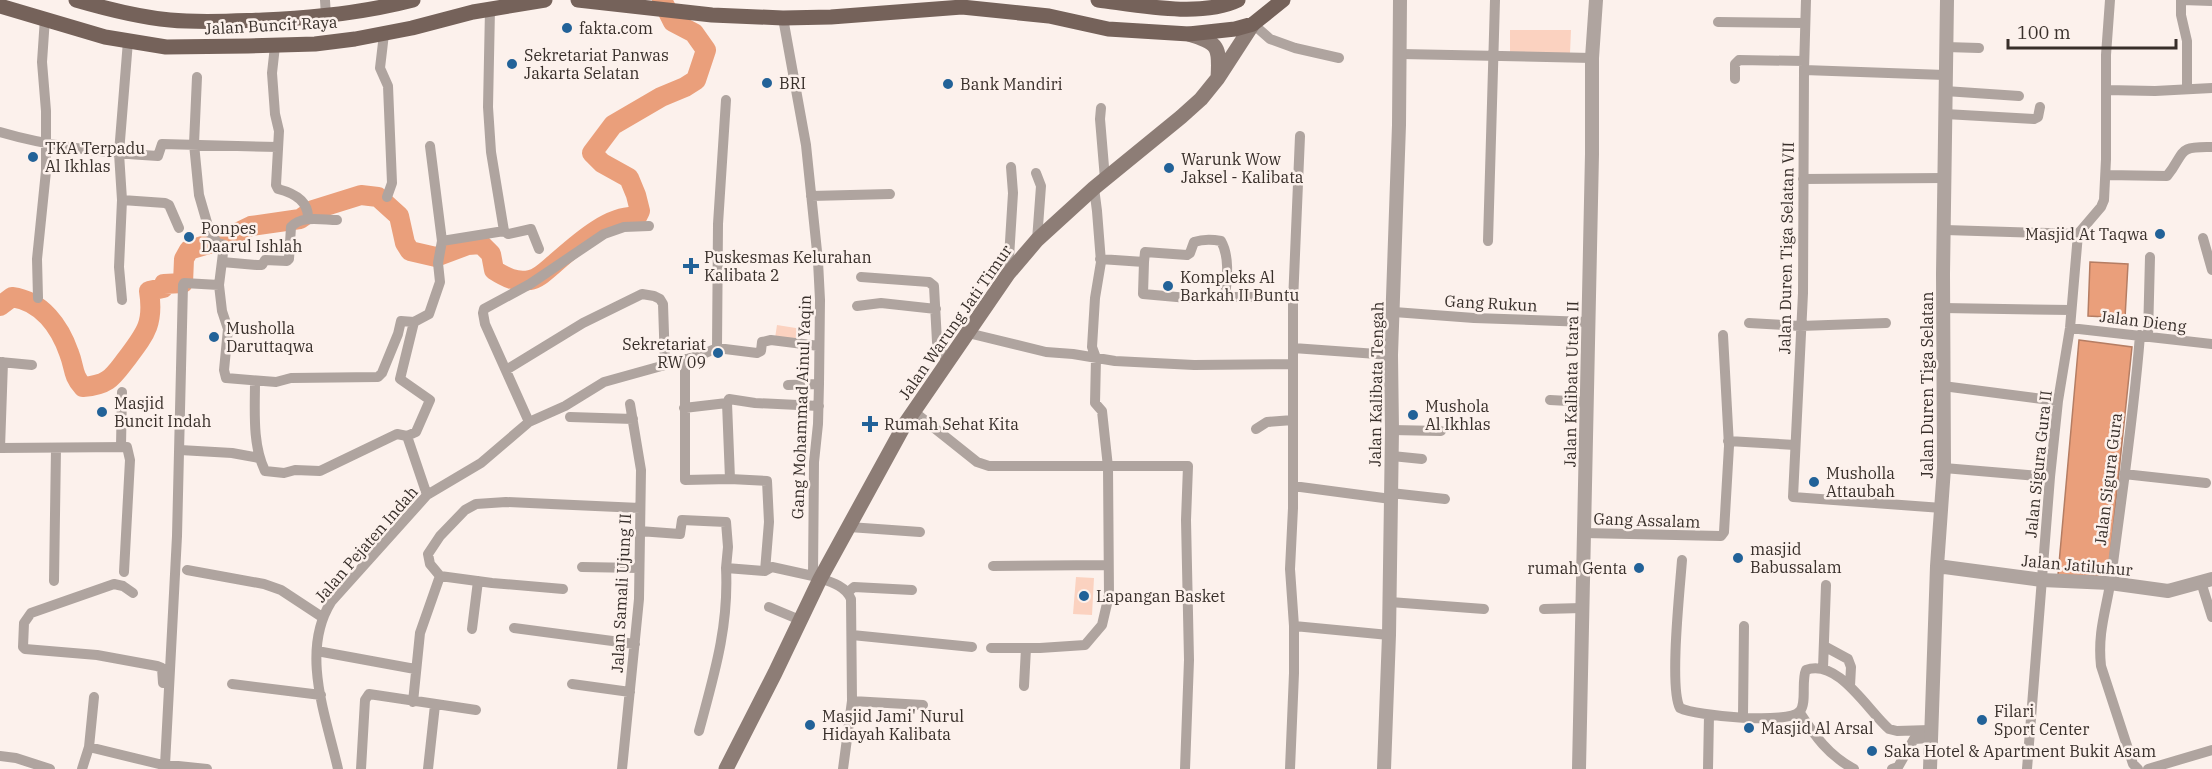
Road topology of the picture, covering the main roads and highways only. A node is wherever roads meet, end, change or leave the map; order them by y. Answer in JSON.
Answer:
{"nodes":[{"id":1,"x":76,"y":0,"type":"edge"},
{"id":2,"x":413,"y":0,"type":"edge"},
{"id":3,"x":546,"y":0,"type":"edge"},
{"id":4,"x":578,"y":0,"type":"edge"},
{"id":5,"x":1098,"y":0,"type":"edge"},
{"id":6,"x":1238,"y":0,"type":"edge"},
{"id":7,"x":1283,"y":0,"type":"edge"},
{"id":8,"x":631,"y":3,"type":"edge"},
{"id":9,"x":0,"y":6,"type":"edge"},
{"id":10,"x":1253,"y":24,"type":"junction"},
{"id":11,"x":1189,"y":34,"type":"junction"},
{"id":12,"x":1218,"y":78,"type":"junction"},
{"id":13,"x":726,"y":769,"type":"edge"}],
"edges":[{"from":1,"to":2,"type":"main road","name":"Jalan Buncit Raya"},
{"from":3,"to":9,"type":"main road","name":"Jalan Buncit Raya"},
{"from":4,"to":8,"type":"main road"},
{"from":5,"to":6,"type":"main road"},
{"from":7,"to":10,"type":"main road"},
{"from":8,"to":11,"type":"main road"},
{"from":10,"to":11,"type":"main road"},
{"from":10,"to":12,"type":"main road","name":"Jalan Warung Jati Timur"},
{"from":11,"to":12,"type":"main road"},
{"from":12,"to":13,"type":"main road","name":"Jalan Warung Jati Timur"}]}
